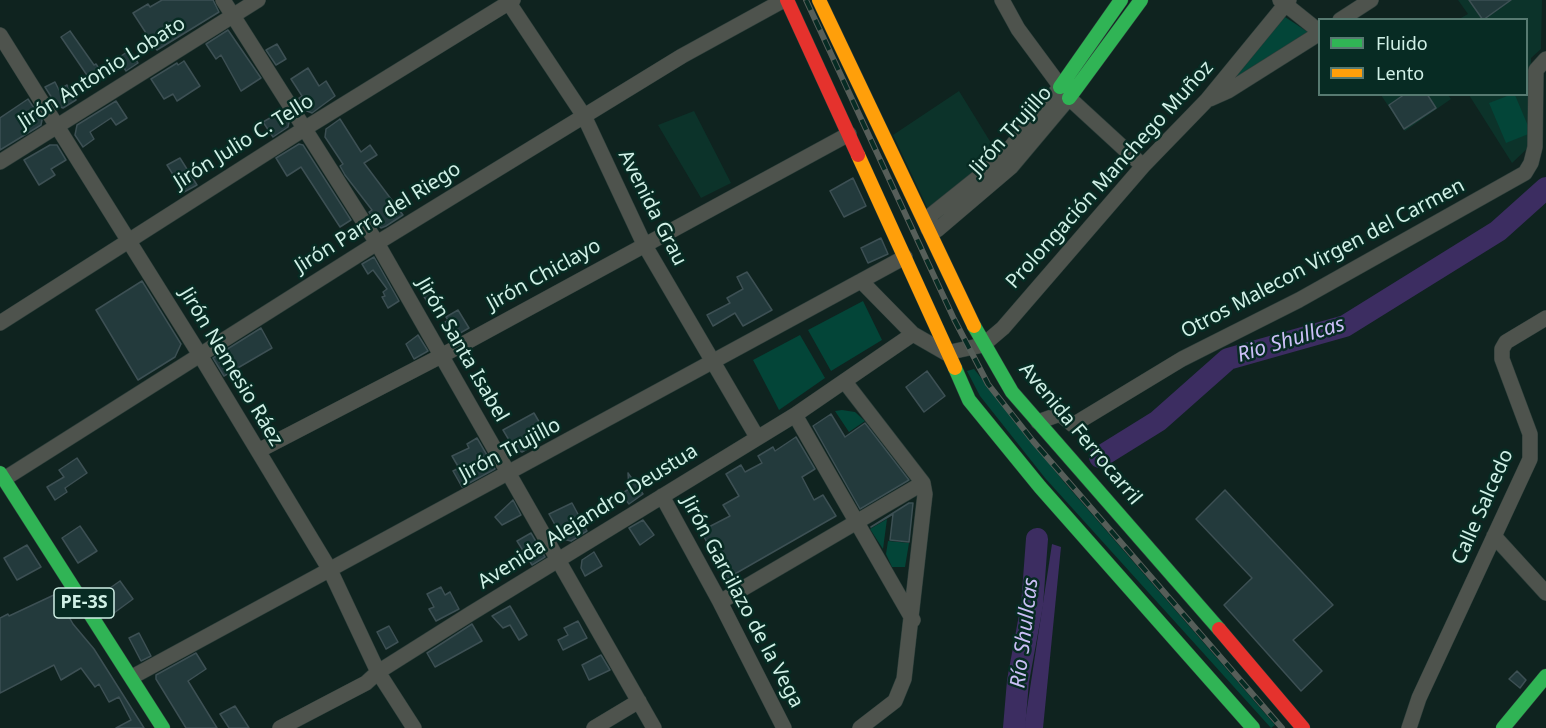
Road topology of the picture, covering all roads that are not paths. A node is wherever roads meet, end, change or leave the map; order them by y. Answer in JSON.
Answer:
{"nodes":[{"id":1,"x":222,"y":0,"type":"edge"},
{"id":2,"x":258,"y":0,"type":"edge"},
{"id":3,"x":785,"y":0,"type":"edge"},
{"id":4,"x":819,"y":0,"type":"edge"},
{"id":5,"x":1002,"y":0,"type":"edge"},
{"id":6,"x":1122,"y":0,"type":"edge"},
{"id":7,"x":1141,"y":0,"type":"edge"},
{"id":8,"x":1371,"y":0,"type":"edge"},
{"id":9,"x":510,"y":1,"type":"edge"},
{"id":10,"x":1285,"y":1,"type":"edge"},
{"id":11,"x":232,"y":15,"type":"junction"},
{"id":12,"x":1343,"y":18,"type":"edge"},
{"id":13,"x":1318,"y":30,"type":"edge"},
{"id":14,"x":1318,"y":33,"type":"edge"},
{"id":15,"x":0,"y":35,"type":"edge"},
{"id":16,"x":1546,"y":59,"type":"edge"},
{"id":17,"x":1065,"y":92,"type":"junction"},
{"id":18,"x":1207,"y":100,"type":"junction"},
{"id":19,"x":584,"y":116,"type":"junction"},
{"id":20,"x":57,"y":126,"type":"junction"},
{"id":21,"x":304,"y":129,"type":"junction"},
{"id":22,"x":849,"y":134,"type":"junction"},
{"id":23,"x":0,"y":162,"type":"edge"},
{"id":24,"x":1143,"y":166,"type":"junction"},
{"id":25,"x":930,"y":226,"type":"junction"},
{"id":26,"x":129,"y":241,"type":"junction"},
{"id":27,"x":377,"y":243,"type":"junction"},
{"id":28,"x":644,"y":244,"type":"junction"},
{"id":29,"x":905,"y":257,"type":"junction"},
{"id":30,"x":861,"y":281,"type":"junction"},
{"id":31,"x":1546,"y":318,"type":"edge"},
{"id":32,"x":0,"y":323,"type":"edge"},
{"id":33,"x":913,"y":334,"type":"junction"},
{"id":34,"x":983,"y":345,"type":"junction"},
{"id":35,"x":946,"y":353,"type":"junction"},
{"id":36,"x":200,"y":354,"type":"junction"},
{"id":37,"x":441,"y":356,"type":"junction"},
{"id":38,"x":713,"y":363,"type":"junction"},
{"id":39,"x":845,"y":382,"type":"junction"},
{"id":40,"x":795,"y":415,"type":"junction"},
{"id":41,"x":1038,"y":422,"type":"junction"},
{"id":42,"x":757,"y":437,"type":"junction"},
{"id":43,"x":258,"y":451,"type":"junction"},
{"id":44,"x":509,"y":475,"type":"junction"},
{"id":45,"x":1,"y":478,"type":"edge"},
{"id":46,"x":923,"y":483,"type":"junction"},
{"id":47,"x":662,"y":496,"type":"junction"},
{"id":48,"x":858,"y":523,"type":"junction"},
{"id":49,"x":1494,"y":536,"type":"junction"},
{"id":50,"x":557,"y":560,"type":"junction"},
{"id":51,"x":918,"y":565,"type":"junction"},
{"id":52,"x":330,"y":570,"type":"junction"},
{"id":53,"x":887,"y":574,"type":"junction"},
{"id":54,"x":1546,"y":593,"type":"edge"},
{"id":55,"x":720,"y":602,"type":"junction"},
{"id":56,"x":913,"y":620,"type":"junction"},
{"id":57,"x":378,"y":672,"type":"junction"},
{"id":58,"x":1546,"y":676,"type":"edge"},
{"id":59,"x":132,"y":677,"type":"junction"},
{"id":60,"x":639,"y":701,"type":"junction"},
{"id":61,"x":163,"y":728,"type":"edge"},
{"id":62,"x":280,"y":728,"type":"edge"},
{"id":63,"x":414,"y":728,"type":"edge"},
{"id":64,"x":594,"y":728,"type":"edge"},
{"id":65,"x":654,"y":728,"type":"edge"},
{"id":66,"x":784,"y":728,"type":"edge"},
{"id":67,"x":860,"y":728,"type":"edge"},
{"id":68,"x":1253,"y":728,"type":"edge"},
{"id":69,"x":1303,"y":728,"type":"edge"},
{"id":70,"x":1409,"y":728,"type":"edge"},
{"id":71,"x":1503,"y":728,"type":"edge"}],
"edges":[{"from":1,"to":11,"type":"street","name":"Jirón Santa Isabel"},
{"from":2,"to":11,"type":"street","name":"Jirón Antonio Lobato"},
{"from":3,"to":19,"type":"street","name":"Jirón Parra del Riego"},
{"from":3,"to":22,"type":"main road"},
{"from":4,"to":25,"type":"main road","name":"Avenida Ferrocarril"},
{"from":5,"to":17,"type":"street"},
{"from":6,"to":17,"type":"main road","name":"Jirón Trujillo"},
{"from":7,"to":17,"type":"main road","name":"Jirón Trujillo"},
{"from":8,"to":12,"type":"street"},
{"from":9,"to":19,"type":"street","name":"Avenida Grau"},
{"from":9,"to":21,"type":"street","name":"Jirón Julio C. Tello"},
{"from":10,"to":13,"type":"street"},
{"from":10,"to":18,"type":"street","name":"Prolongación Manchego Muñoz"},
{"from":11,"to":20,"type":"street","name":"Jirón Antonio Lobato"},
{"from":11,"to":21,"type":"street","name":"Jirón Santa Isabel"},
{"from":14,"to":18,"type":"street"},
{"from":15,"to":20,"type":"street","name":"Jirón Nemesio Ráez"},
{"from":16,"to":41,"type":"street","name":"Otros Malecon Virgen del Carmen"},
{"from":17,"to":24,"type":"street"},
{"from":17,"to":25,"type":"street","name":"Jirón Trujillo"},
{"from":18,"to":24,"type":"street","name":"Prolongación Manchego Muñoz"},
{"from":19,"to":27,"type":"street","name":"Jirón Parra del Riego"},
{"from":19,"to":28,"type":"street","name":"Avenida Grau"},
{"from":20,"to":23,"type":"street","name":"Jirón Antonio Lobato"},
{"from":20,"to":26,"type":"street","name":"Jirón Nemesio Ráez"},
{"from":21,"to":26,"type":"street","name":"Jirón Julio C. Tello"},
{"from":21,"to":27,"type":"street","name":"Jirón Santa Isabel"},
{"from":22,"to":28,"type":"street","name":"Jirón Chiclayo"},
{"from":22,"to":29,"type":"main road"},
{"from":24,"to":34,"type":"street","name":"Prolongación Manchego Muñoz"},
{"from":25,"to":34,"type":"main road","name":"Avenida Ferrocarril"},
{"from":26,"to":32,"type":"street","name":"Jirón Julio C. Tello"},
{"from":26,"to":36,"type":"street","name":"Jirón Nemesio Ráez"},
{"from":27,"to":36,"type":"street","name":"Jirón Parra del Riego"},
{"from":27,"to":37,"type":"street","name":"Jirón Santa Isabel"},
{"from":28,"to":37,"type":"street","name":"Jirón Chiclayo"},
{"from":28,"to":38,"type":"street","name":"Avenida Grau"},
{"from":29,"to":30,"type":"street","name":"Jirón Trujillo"},
{"from":29,"to":35,"type":"main road"},
{"from":30,"to":33,"type":"street"},
{"from":30,"to":38,"type":"street","name":"Jirón Trujillo"},
{"from":31,"to":49,"type":"street","name":"Calle Salcedo"},
{"from":33,"to":35,"type":"street"},
{"from":33,"to":39,"type":"street","name":"Avenida Alejandro Deustua"},
{"from":34,"to":35,"type":"street"},
{"from":34,"to":41,"type":"main road","name":"Avenida Ferrocarril"},
{"from":35,"to":68,"type":"main road"},
{"from":36,"to":43,"type":"street","name":"Jirón Nemesio Ráez"},
{"from":36,"to":45,"type":"street","name":"Jirón Parra del Riego"},
{"from":37,"to":43,"type":"street","name":"Jirón Chiclayo"},
{"from":37,"to":44,"type":"street","name":"Jirón Santa Isabel"},
{"from":38,"to":42,"type":"street","name":"Avenida Grau"},
{"from":38,"to":44,"type":"street","name":"Jirón Trujillo"},
{"from":39,"to":40,"type":"street","name":"Avenida Alejandro Deustua"},
{"from":39,"to":46,"type":"street"},
{"from":40,"to":42,"type":"street","name":"Avenida Alejandro Deustua"},
{"from":40,"to":48,"type":"street"},
{"from":41,"to":69,"type":"main road","name":"Avenida Ferrocarril"},
{"from":42,"to":47,"type":"street","name":"Avenida Alejandro Deustua"},
{"from":43,"to":52,"type":"street","name":"Jirón Nemesio Ráez"},
{"from":44,"to":50,"type":"street","name":"Jirón Santa Isabel"},
{"from":44,"to":52,"type":"street","name":"Jirón Trujillo"},
{"from":45,"to":59,"type":"main road","number":"PE-3S"},
{"from":46,"to":48,"type":"street"},
{"from":46,"to":51,"type":"street"},
{"from":47,"to":50,"type":"street","name":"Avenida Alejandro Deustua"},
{"from":47,"to":55,"type":"street","name":"Jirón Garcilazo de la Vega"},
{"from":48,"to":53,"type":"street"},
{"from":48,"to":55,"type":"street"},
{"from":49,"to":54,"type":"street"},
{"from":49,"to":70,"type":"street","name":"Calle Salcedo"},
{"from":50,"to":57,"type":"street","name":"Avenida Alejandro Deustua"},
{"from":50,"to":60,"type":"street","name":"Jirón Santa Isabel"},
{"from":51,"to":53,"type":"street"},
{"from":51,"to":56,"type":"street"},
{"from":52,"to":57,"type":"street","name":"Jirón Nemesio Ráez"},
{"from":52,"to":59,"type":"street","name":"Jirón Trujillo"},
{"from":53,"to":56,"type":"street"},
{"from":55,"to":66,"type":"street","name":"Jirón Garcilazo de la Vega"},
{"from":56,"to":67,"type":"street"},
{"from":57,"to":62,"type":"street","name":"Avenida Alejandro Deustua"},
{"from":57,"to":63,"type":"street","name":"Jirón Nemesio Ráez"},
{"from":58,"to":71,"type":"main road"},
{"from":59,"to":61,"type":"main road","number":"PE-3S"},
{"from":60,"to":64,"type":"street"},
{"from":60,"to":65,"type":"street","name":"Jirón Santa Isabel"}]}
